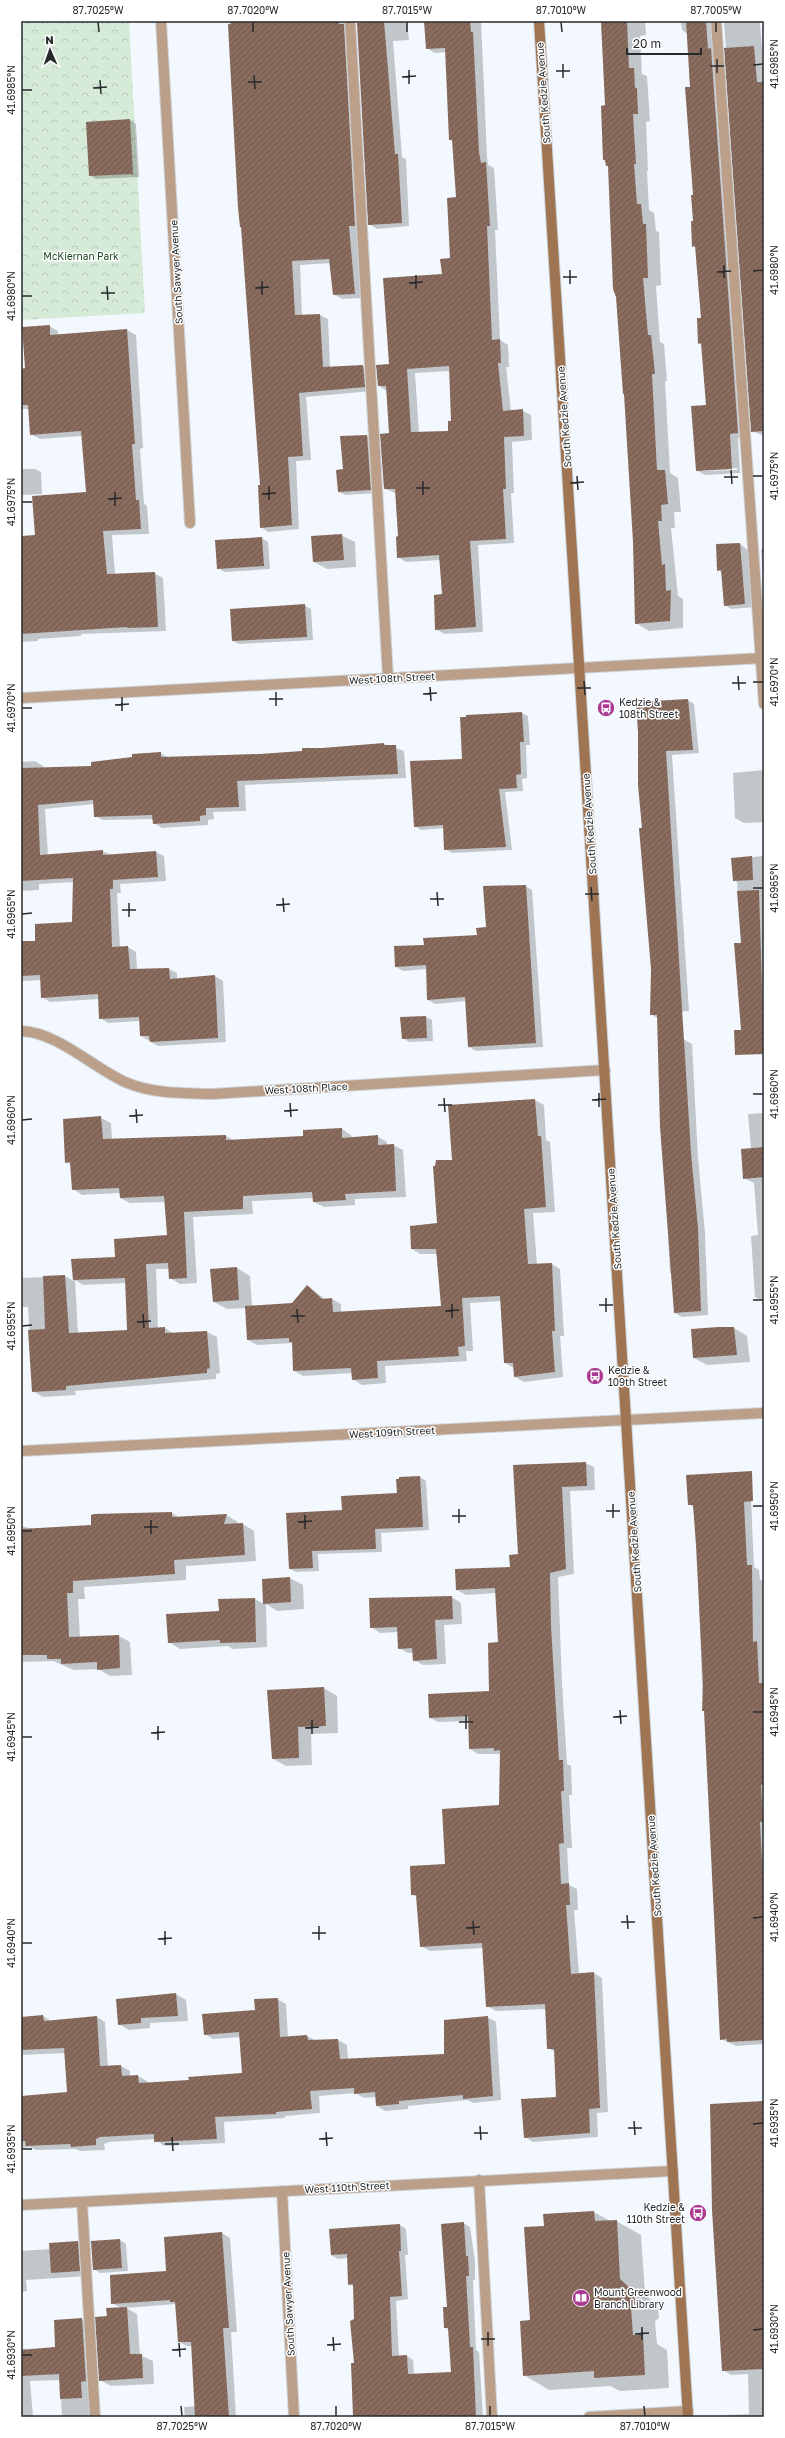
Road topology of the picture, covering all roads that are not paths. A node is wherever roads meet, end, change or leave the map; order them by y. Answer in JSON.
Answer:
{"nodes":[{"id":1,"x":161,"y":21,"type":"edge"},
{"id":2,"x":350,"y":21,"type":"edge"},
{"id":3,"x":539,"y":21,"type":"edge"},
{"id":4,"x":716,"y":21,"type":"edge"},
{"id":5,"x":190,"y":523,"type":"dead end"},
{"id":6,"x":763,"y":658,"type":"edge"},
{"id":7,"x":579,"y":668,"type":"junction"},
{"id":8,"x":388,"y":678,"type":"junction"},
{"id":9,"x":21,"y":698,"type":"edge"},
{"id":10,"x":764,"y":704,"type":"edge"},
{"id":11,"x":21,"y":1031,"type":"edge"},
{"id":12,"x":605,"y":1070,"type":"junction"},
{"id":13,"x":764,"y":1413,"type":"edge"},
{"id":14,"x":626,"y":1419,"type":"junction"},
{"id":15,"x":21,"y":1451,"type":"edge"},
{"id":16,"x":673,"y":2171,"type":"junction"},
{"id":17,"x":479,"y":2180,"type":"junction"},
{"id":18,"x":282,"y":2191,"type":"junction"},
{"id":19,"x":82,"y":2202,"type":"junction"},
{"id":20,"x":21,"y":2205,"type":"edge"},
{"id":21,"x":688,"y":2414,"type":"edge"},
{"id":22,"x":95,"y":2417,"type":"edge"},
{"id":23,"x":294,"y":2417,"type":"edge"},
{"id":24,"x":492,"y":2417,"type":"edge"},
{"id":25,"x":589,"y":2417,"type":"edge"}],
"edges":[{"from":1,"to":5,"type":"street","name":"South Sawyer Avenue"},
{"from":2,"to":8,"type":"street"},
{"from":3,"to":7,"type":"main road","name":"South Kedzie Avenue"},
{"from":4,"to":6,"type":"street"},
{"from":6,"to":7,"type":"street","name":"West 108th Street"},
{"from":6,"to":10,"type":"street"},
{"from":7,"to":8,"type":"street","name":"West 108th Street"},
{"from":7,"to":12,"type":"main road","name":"South Kedzie Avenue"},
{"from":8,"to":9,"type":"street","name":"West 108th Street"},
{"from":11,"to":12,"type":"street","name":"West 108th Place"},
{"from":12,"to":14,"type":"main road","name":"South Kedzie Avenue"},
{"from":13,"to":14,"type":"street","name":"West 109th Street"},
{"from":14,"to":15,"type":"street","name":"West 109th Street"},
{"from":14,"to":16,"type":"main road","name":"South Kedzie Avenue"},
{"from":16,"to":17,"type":"street","name":"West 110th Street"},
{"from":16,"to":21,"type":"main road","name":"South Kedzie Avenue"},
{"from":17,"to":18,"type":"street","name":"West 110th Street"},
{"from":17,"to":24,"type":"street"},
{"from":18,"to":19,"type":"street","name":"West 110th Street"},
{"from":18,"to":23,"type":"street","name":"South Sawyer Avenue"},
{"from":19,"to":20,"type":"street","name":"West 110th Street"},
{"from":19,"to":22,"type":"street"},
{"from":21,"to":25,"type":"street"}]}
